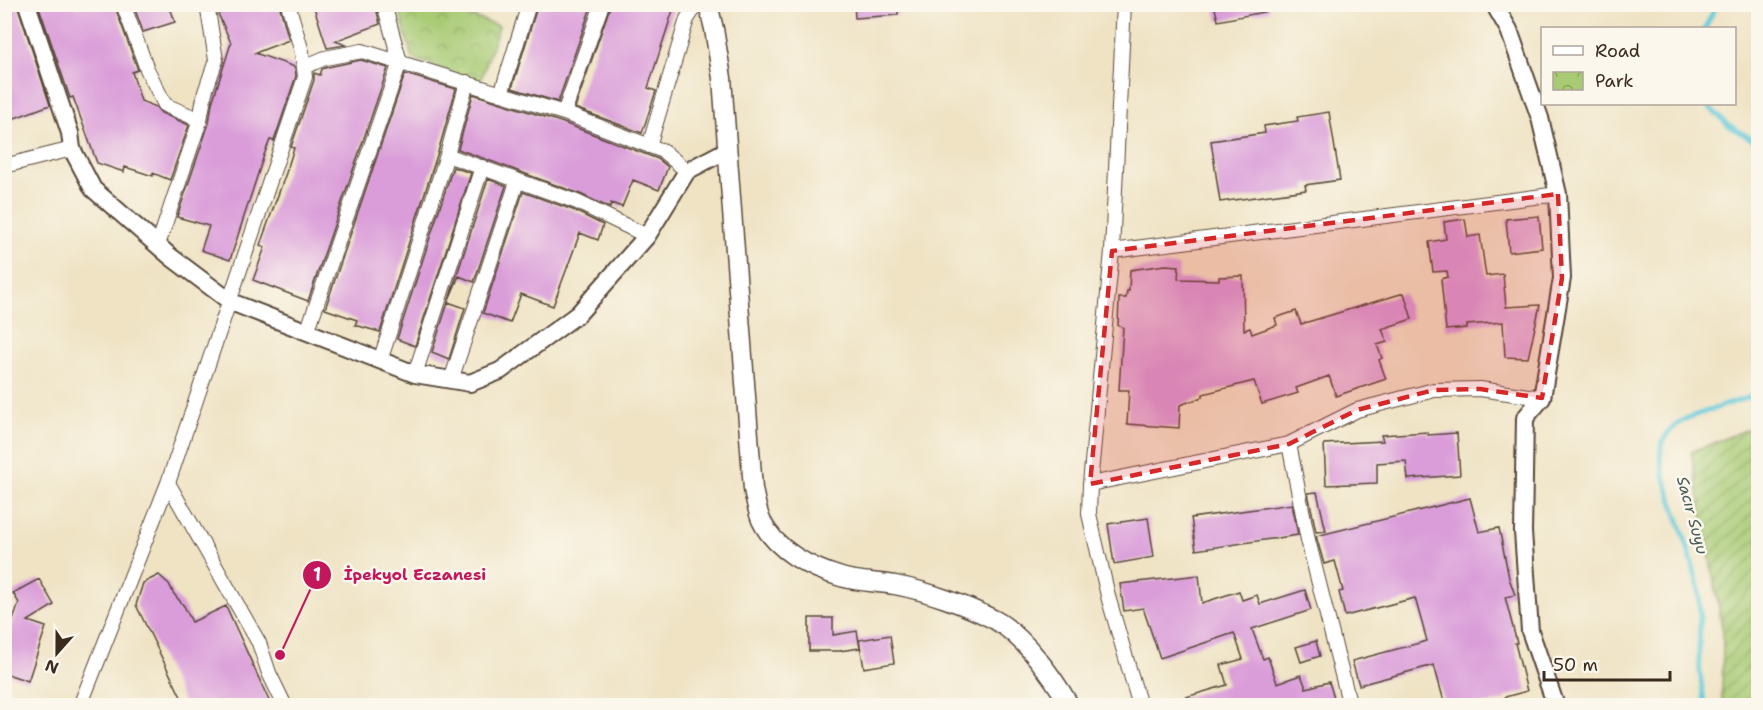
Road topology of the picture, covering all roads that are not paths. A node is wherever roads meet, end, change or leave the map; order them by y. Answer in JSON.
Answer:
{"nodes":[{"id":1,"x":27,"y":4,"type":"edge"},
{"id":2,"x":123,"y":4,"type":"edge"},
{"id":3,"x":207,"y":4,"type":"edge"},
{"id":4,"x":288,"y":4,"type":"edge"},
{"id":5,"x":384,"y":4,"type":"edge"},
{"id":6,"x":529,"y":4,"type":"edge"},
{"id":7,"x":602,"y":4,"type":"edge"},
{"id":8,"x":697,"y":4,"type":"edge"},
{"id":9,"x":708,"y":4,"type":"edge"},
{"id":10,"x":1124,"y":4,"type":"edge"},
{"id":11,"x":1494,"y":4,"type":"edge"},
{"id":12,"x":400,"y":62,"type":"junction"},
{"id":13,"x":304,"y":67,"type":"junction"},
{"id":14,"x":467,"y":82,"type":"junction"},
{"id":15,"x":501,"y":94,"type":"junction"},
{"id":16,"x":564,"y":113,"type":"junction"},
{"id":17,"x":200,"y":120,"type":"junction"},
{"id":18,"x":650,"y":146,"type":"junction"},
{"id":19,"x":72,"y":149,"type":"junction"},
{"id":20,"x":727,"y":150,"type":"junction"},
{"id":21,"x":447,"y":155,"type":"junction"},
{"id":22,"x":4,"y":166,"type":"edge"},
{"id":23,"x":482,"y":167,"type":"junction"},
{"id":24,"x":687,"y":171,"type":"junction"},
{"id":25,"x":516,"y":182,"type":"junction"},
{"id":26,"x":1558,"y":194,"type":"junction"},
{"id":27,"x":647,"y":237,"type":"junction"},
{"id":28,"x":158,"y":245,"type":"junction"},
{"id":29,"x":1112,"y":250,"type":"junction"},
{"id":30,"x":231,"y":302,"type":"junction"},
{"id":31,"x":307,"y":332,"type":"junction"},
{"id":32,"x":380,"y":361,"type":"junction"},
{"id":33,"x":415,"y":374,"type":"junction"},
{"id":34,"x":451,"y":380,"type":"junction"},
{"id":35,"x":1542,"y":398,"type":"junction"},
{"id":36,"x":1288,"y":444,"type":"junction"},
{"id":37,"x":168,"y":483,"type":"junction"},
{"id":38,"x":1090,"y":484,"type":"junction"},
{"id":39,"x":80,"y":705,"type":"edge"},
{"id":40,"x":285,"y":705,"type":"edge"},
{"id":41,"x":1070,"y":705,"type":"edge"},
{"id":42,"x":1140,"y":705,"type":"edge"},
{"id":43,"x":1350,"y":705,"type":"edge"},
{"id":44,"x":1556,"y":705,"type":"edge"}],
"edges":[{"from":1,"to":19,"type":"street"},
{"from":2,"to":17,"type":"street"},
{"from":3,"to":17,"type":"street"},
{"from":4,"to":13,"type":"street"},
{"from":5,"to":12,"type":"street"},
{"from":6,"to":15,"type":"street"},
{"from":7,"to":16,"type":"street"},
{"from":8,"to":18,"type":"street"},
{"from":9,"to":20,"type":"main road"},
{"from":10,"to":29,"type":"street"},
{"from":11,"to":26,"type":"street"},
{"from":12,"to":13,"type":"street"},
{"from":12,"to":14,"type":"street"},
{"from":12,"to":31,"type":"street"},
{"from":13,"to":30,"type":"street"},
{"from":14,"to":15,"type":"street"},
{"from":14,"to":21,"type":"street"},
{"from":15,"to":16,"type":"street"},
{"from":16,"to":18,"type":"street"},
{"from":17,"to":28,"type":"street"},
{"from":18,"to":24,"type":"street"},
{"from":19,"to":22,"type":"street"},
{"from":19,"to":28,"type":"street"},
{"from":20,"to":24,"type":"street"},
{"from":20,"to":41,"type":"main road"},
{"from":21,"to":23,"type":"street"},
{"from":21,"to":32,"type":"street"},
{"from":23,"to":25,"type":"street"},
{"from":23,"to":33,"type":"street"},
{"from":24,"to":27,"type":"street"},
{"from":25,"to":27,"type":"street"},
{"from":25,"to":34,"type":"street"},
{"from":26,"to":29,"type":"street"},
{"from":26,"to":35,"type":"street"},
{"from":27,"to":34,"type":"street"},
{"from":28,"to":30,"type":"street"},
{"from":29,"to":38,"type":"street"},
{"from":30,"to":31,"type":"street"},
{"from":30,"to":37,"type":"street"},
{"from":31,"to":32,"type":"street"},
{"from":32,"to":33,"type":"street"},
{"from":33,"to":34,"type":"street"},
{"from":35,"to":36,"type":"street"},
{"from":35,"to":44,"type":"street"},
{"from":36,"to":38,"type":"street"},
{"from":36,"to":43,"type":"street"},
{"from":37,"to":39,"type":"street"},
{"from":37,"to":40,"type":"street"},
{"from":38,"to":42,"type":"street"}]}
